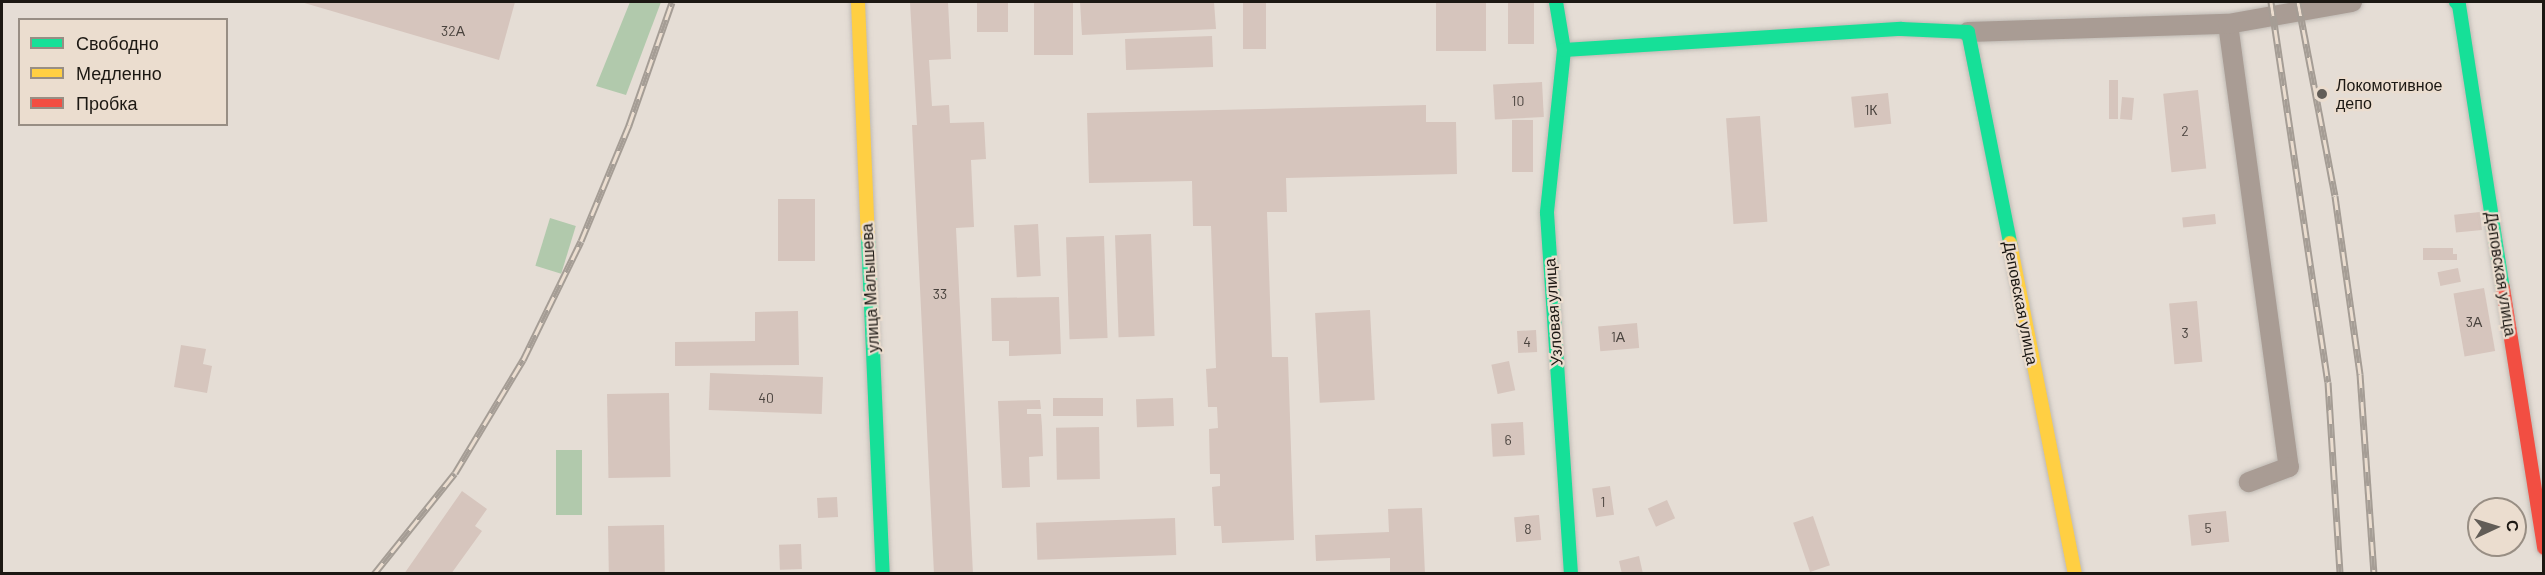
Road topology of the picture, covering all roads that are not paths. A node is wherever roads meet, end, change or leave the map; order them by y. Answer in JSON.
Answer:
{"nodes":[{"id":1,"x":858,"y":2,"type":"edge"},
{"id":2,"x":1556,"y":2,"type":"edge"},
{"id":3,"x":2352,"y":2,"type":"edge"},
{"id":4,"x":2456,"y":2,"type":"edge"},
{"id":5,"x":2228,"y":24,"type":"junction"},
{"id":6,"x":1968,"y":32,"type":"junction"},
{"id":7,"x":1564,"y":50,"type":"junction"},
{"id":8,"x":2249,"y":482,"type":"dead end"},
{"id":9,"x":2544,"y":548,"type":"edge"},
{"id":10,"x":883,"y":573,"type":"edge"},
{"id":11,"x":1571,"y":573,"type":"edge"},
{"id":12,"x":2075,"y":573,"type":"edge"}],
"edges":[{"from":1,"to":10,"type":"street","name":"улица Малышева"},
{"from":2,"to":7,"type":"street","name":"Узловая улица"},
{"from":3,"to":5,"type":"street"},
{"from":4,"to":9,"type":"street","name":"Деповская улица"},
{"from":5,"to":6,"type":"street"},
{"from":5,"to":8,"type":"street"},
{"from":6,"to":7,"type":"street"},
{"from":6,"to":12,"type":"street","name":"Деповская улица"},
{"from":7,"to":11,"type":"street","name":"Узловая улица"}]}
